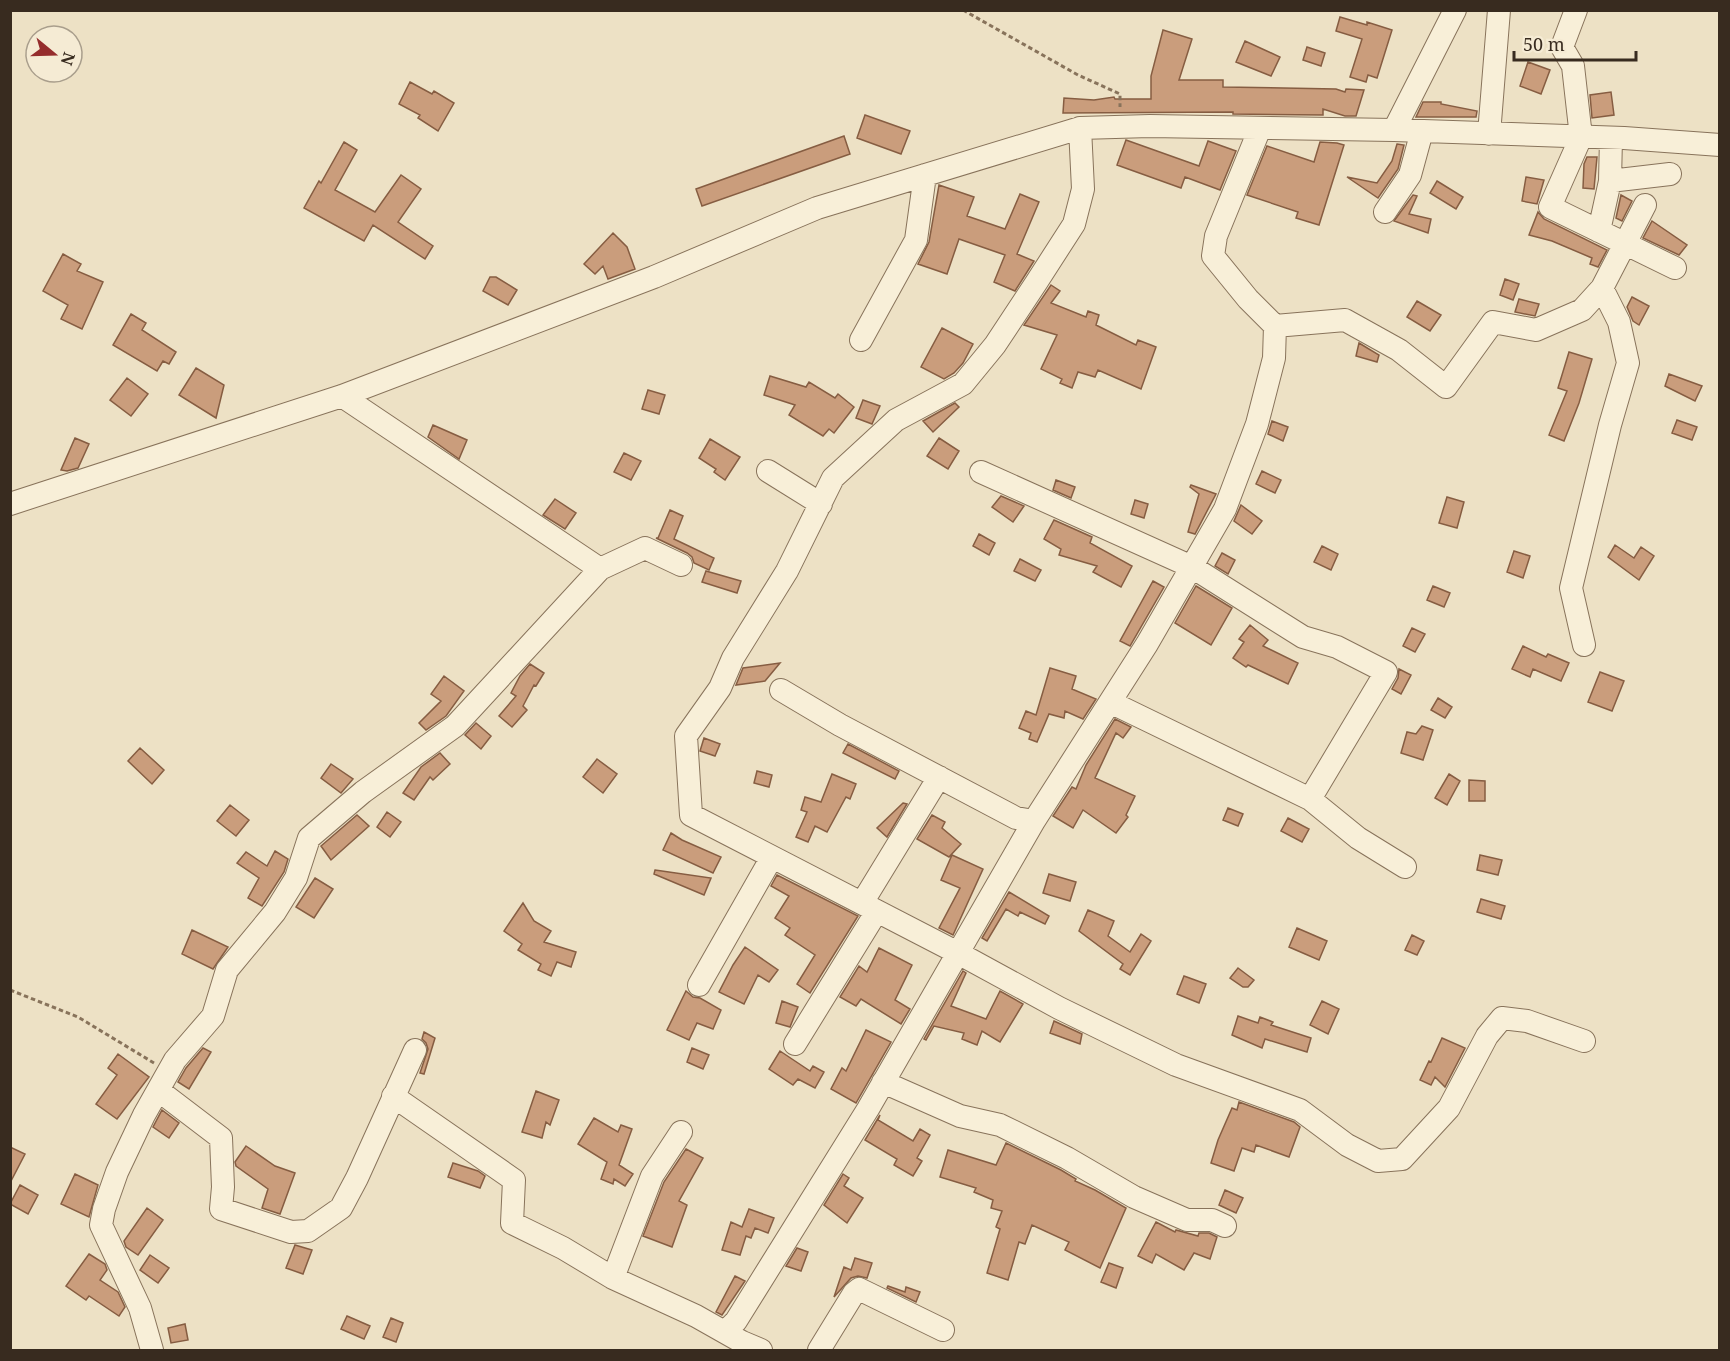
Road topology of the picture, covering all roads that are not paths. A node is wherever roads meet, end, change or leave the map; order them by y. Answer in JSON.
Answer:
{"nodes":[{"id":1,"x":1455,"y":10,"type":"edge"},
{"id":2,"x":1499,"y":10,"type":"edge"},
{"id":3,"x":1576,"y":10,"type":"edge"},
{"id":4,"x":1080,"y":128,"type":"junction"},
{"id":5,"x":1260,"y":128,"type":"junction"},
{"id":6,"x":1394,"y":130,"type":"junction"},
{"id":7,"x":1422,"y":131,"type":"junction"},
{"id":8,"x":1489,"y":134,"type":"junction"},
{"id":9,"x":1581,"y":137,"type":"junction"},
{"id":10,"x":1618,"y":138,"type":"junction"},
{"id":11,"x":1719,"y":145,"type":"edge"},
{"id":12,"x":1670,"y":174,"type":"dead end"},
{"id":13,"x":926,"y":175,"type":"junction"},
{"id":14,"x":1610,"y":181,"type":"junction"},
{"id":15,"x":1646,"y":205,"type":"dead end"},
{"id":16,"x":1385,"y":212,"type":"dead end"},
{"id":17,"x":1599,"y":231,"type":"junction"},
{"id":18,"x":1624,"y":243,"type":"junction"},
{"id":19,"x":1675,"y":268,"type":"dead end"},
{"id":20,"x":1602,"y":288,"type":"junction"},
{"id":21,"x":1275,"y":326,"type":"junction"},
{"id":22,"x":861,"y":340,"type":"dead end"},
{"id":23,"x":342,"y":396,"type":"junction"},
{"id":24,"x":768,"y":471,"type":"dead end"},
{"id":25,"x":981,"y":472,"type":"dead end"},
{"id":26,"x":10,"y":504,"type":"edge"},
{"id":27,"x":821,"y":504,"type":"junction"},
{"id":28,"x":681,"y":565,"type":"dead end"},
{"id":29,"x":1192,"y":567,"type":"junction"},
{"id":30,"x":600,"y":569,"type":"junction"},
{"id":31,"x":1584,"y":645,"type":"dead end"},
{"id":32,"x":781,"y":690,"type":"dead end"},
{"id":33,"x":1110,"y":702,"type":"junction"},
{"id":34,"x":939,"y":777,"type":"junction"},
{"id":35,"x":1310,"y":799,"type":"junction"},
{"id":36,"x":1034,"y":821,"type":"junction"},
{"id":37,"x":772,"y":857,"type":"junction"},
{"id":38,"x":1405,"y":867,"type":"dead end"},
{"id":39,"x":870,"y":907,"type":"junction"},
{"id":40,"x":958,"y":953,"type":"junction"},
{"id":41,"x":699,"y":985,"type":"dead end"},
{"id":42,"x":1584,"y":1041,"type":"dead end"},
{"id":43,"x":795,"y":1044,"type":"dead end"},
{"id":44,"x":415,"y":1050,"type":"dead end"},
{"id":45,"x":163,"y":1081,"type":"junction"},
{"id":46,"x":883,"y":1082,"type":"junction"},
{"id":47,"x":393,"y":1096,"type":"junction"},
{"id":48,"x":681,"y":1132,"type":"dead end"},
{"id":49,"x":1225,"y":1226,"type":"dead end"},
{"id":50,"x":613,"y":1278,"type":"junction"},
{"id":51,"x":943,"y":1330,"type":"dead end"},
{"id":52,"x":725,"y":1332,"type":"junction"},
{"id":53,"x":152,"y":1350,"type":"edge"},
{"id":54,"x":761,"y":1350,"type":"edge"},
{"id":55,"x":819,"y":1350,"type":"edge"}],
"edges":[{"from":1,"to":6,"type":"street"},
{"from":2,"to":8,"type":"street"},
{"from":3,"to":9,"type":"street"},
{"from":4,"to":5,"type":"street"},
{"from":4,"to":13,"type":"street"},
{"from":4,"to":27,"type":"street"},
{"from":5,"to":6,"type":"street"},
{"from":5,"to":21,"type":"street"},
{"from":6,"to":7,"type":"street"},
{"from":7,"to":8,"type":"street"},
{"from":7,"to":16,"type":"street"},
{"from":8,"to":9,"type":"street"},
{"from":9,"to":10,"type":"street"},
{"from":9,"to":17,"type":"street"},
{"from":10,"to":11,"type":"street"},
{"from":10,"to":14,"type":"street"},
{"from":12,"to":14,"type":"street"},
{"from":13,"to":22,"type":"street"},
{"from":13,"to":23,"type":"street"},
{"from":14,"to":17,"type":"street"},
{"from":15,"to":18,"type":"street"},
{"from":17,"to":18,"type":"street"},
{"from":18,"to":19,"type":"street"},
{"from":18,"to":20,"type":"street"},
{"from":20,"to":21,"type":"street"},
{"from":20,"to":31,"type":"street"},
{"from":21,"to":29,"type":"street"},
{"from":23,"to":26,"type":"street"},
{"from":23,"to":30,"type":"street"},
{"from":24,"to":27,"type":"street"},
{"from":25,"to":29,"type":"street"},
{"from":27,"to":37,"type":"street"},
{"from":28,"to":30,"type":"street"},
{"from":29,"to":33,"type":"street"},
{"from":29,"to":35,"type":"street"},
{"from":30,"to":45,"type":"street"},
{"from":32,"to":34,"type":"street"},
{"from":33,"to":35,"type":"street"},
{"from":33,"to":36,"type":"street"},
{"from":34,"to":36,"type":"street"},
{"from":34,"to":39,"type":"street"},
{"from":35,"to":38,"type":"street"},
{"from":36,"to":40,"type":"street"},
{"from":37,"to":39,"type":"street"},
{"from":37,"to":41,"type":"street"},
{"from":39,"to":40,"type":"street"},
{"from":39,"to":43,"type":"street"},
{"from":40,"to":42,"type":"street"},
{"from":40,"to":46,"type":"street"},
{"from":44,"to":47,"type":"street"},
{"from":45,"to":47,"type":"street"},
{"from":45,"to":53,"type":"street"},
{"from":46,"to":49,"type":"street"},
{"from":46,"to":52,"type":"street"},
{"from":47,"to":50,"type":"street"},
{"from":48,"to":50,"type":"street"},
{"from":50,"to":52,"type":"street"},
{"from":51,"to":55,"type":"street"},
{"from":52,"to":54,"type":"street"}]}
